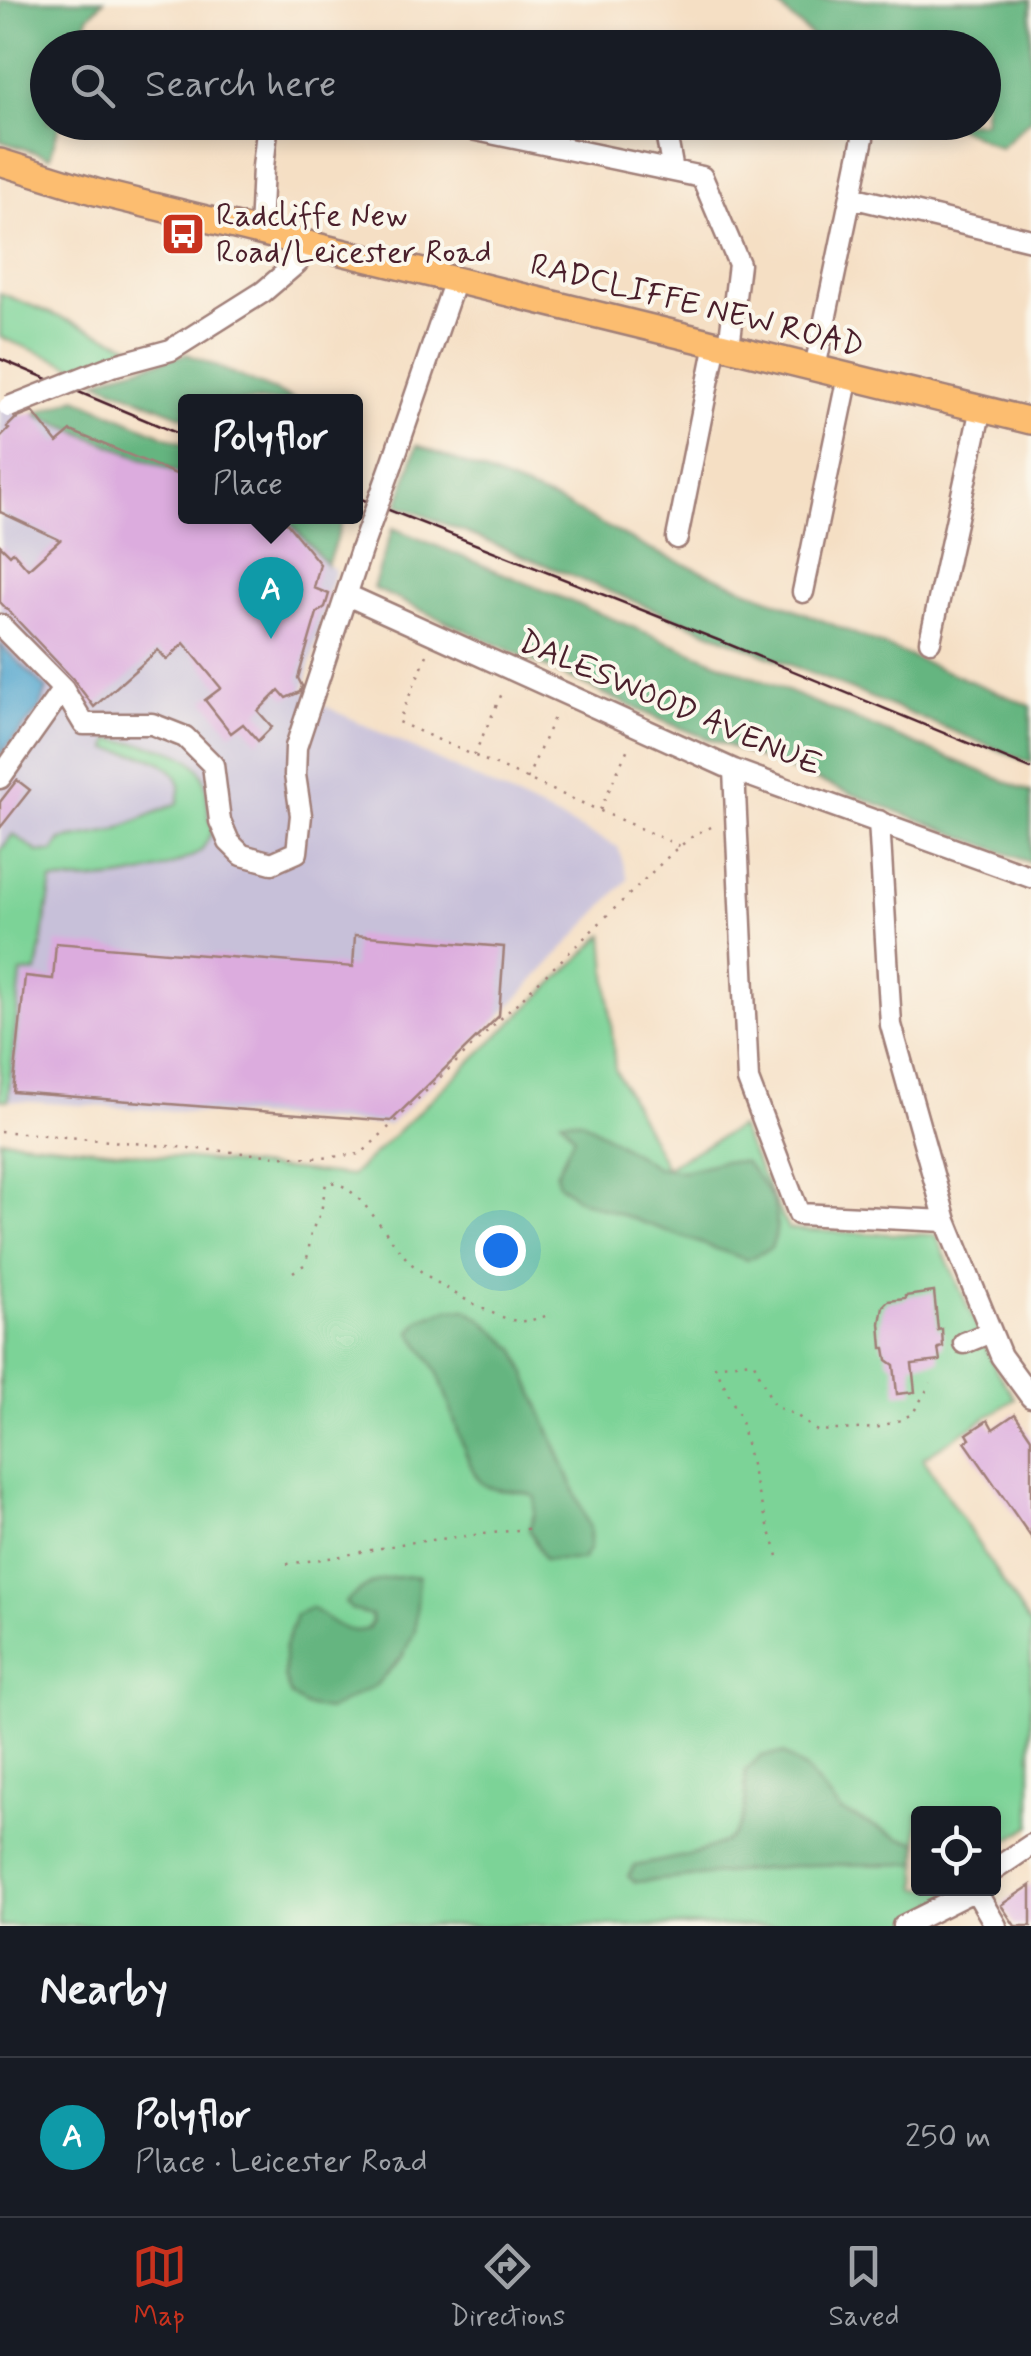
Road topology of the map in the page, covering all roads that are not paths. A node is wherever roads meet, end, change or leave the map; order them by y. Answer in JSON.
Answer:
{"nodes":[{"id":1,"x":266,"y":140,"type":"edge"},
{"id":2,"x":524,"y":140,"type":"edge"},
{"id":3,"x":667,"y":140,"type":"edge"},
{"id":4,"x":863,"y":140,"type":"edge"},
{"id":5,"x":0,"y":162,"type":"edge"},
{"id":6,"x":672,"y":171,"type":"junction"},
{"id":7,"x":851,"y":198,"type":"junction"},
{"id":8,"x":260,"y":231,"type":"junction"},
{"id":9,"x":1031,"y":240,"type":"edge"},
{"id":10,"x":308,"y":243,"type":"junction"},
{"id":11,"x":455,"y":280,"type":"junction"},
{"id":12,"x":722,"y":345,"type":"junction"},
{"id":13,"x":815,"y":368,"type":"junction"},
{"id":14,"x":848,"y":376,"type":"junction"},
{"id":15,"x":982,"y":408,"type":"junction"},
{"id":16,"x":5,"y":410,"type":"edge"},
{"id":17,"x":1031,"y":421,"type":"edge"},
{"id":18,"x":677,"y":538,"type":"dead end"},
{"id":19,"x":802,"y":592,"type":"dead end"},
{"id":20,"x":347,"y":595,"type":"junction"},
{"id":21,"x":0,"y":625,"type":"edge"},
{"id":22,"x":930,"y":641,"type":"dead end"},
{"id":23,"x":63,"y":690,"type":"junction"},
{"id":24,"x":734,"y":770,"type":"junction"},
{"id":25,"x":0,"y":778,"type":"edge"},
{"id":26,"x":880,"y":821,"type":"junction"},
{"id":27,"x":1031,"y":877,"type":"edge"},
{"id":28,"x":946,"y":1220,"type":"junction"},
{"id":29,"x":991,"y":1332,"type":"junction"},
{"id":30,"x":964,"y":1343,"type":"dead end"},
{"id":31,"x":1031,"y":1397,"type":"edge"},
{"id":32,"x":1031,"y":1845,"type":"edge"},
{"id":33,"x":1001,"y":1865,"type":"edge"},
{"id":34,"x":961,"y":1896,"type":"edge"},
{"id":35,"x":979,"y":1896,"type":"edge"},
{"id":36,"x":903,"y":1926,"type":"edge"},
{"id":37,"x":996,"y":1926,"type":"edge"}],
"edges":[{"from":1,"to":8,"type":"street"},
{"from":2,"to":6,"type":"street"},
{"from":3,"to":6,"type":"street"},
{"from":4,"to":7,"type":"street"},
{"from":5,"to":8,"type":"main road","name":"RADCLIFFE NEW ROAD"},
{"from":6,"to":12,"type":"street"},
{"from":7,"to":9,"type":"street"},
{"from":7,"to":13,"type":"street"},
{"from":8,"to":10,"type":"main road","name":"RADCLIFFE NEW ROAD"},
{"from":10,"to":11,"type":"main road","name":"RADCLIFFE NEW ROAD"},
{"from":10,"to":16,"type":"street","bridge":true},
{"from":11,"to":12,"type":"main road","name":"RADCLIFFE NEW ROAD"},
{"from":11,"to":20,"type":"street","bridge":true},
{"from":12,"to":13,"type":"main road","name":"RADCLIFFE NEW ROAD"},
{"from":12,"to":18,"type":"street"},
{"from":13,"to":14,"type":"main road","name":"RADCLIFFE NEW ROAD"},
{"from":14,"to":15,"type":"main road","name":"RADCLIFFE NEW ROAD"},
{"from":14,"to":19,"type":"street"},
{"from":15,"to":17,"type":"main road","name":"RADCLIFFE NEW ROAD"},
{"from":15,"to":22,"type":"street"},
{"from":20,"to":23,"type":"street"},
{"from":20,"to":24,"type":"street","name":"DALESWOOD AVENUE"},
{"from":21,"to":23,"type":"street"},
{"from":23,"to":25,"type":"street"},
{"from":24,"to":26,"type":"street","name":"DALESWOOD AVENUE"},
{"from":24,"to":28,"type":"street"},
{"from":26,"to":27,"type":"street","name":"DALESWOOD AVENUE"},
{"from":26,"to":28,"type":"street"},
{"from":28,"to":29,"type":"street"},
{"from":29,"to":30,"type":"street"},
{"from":29,"to":31,"type":"street"},
{"from":32,"to":33,"type":"street"},
{"from":34,"to":36,"type":"street"},
{"from":35,"to":37,"type":"street"}]}
